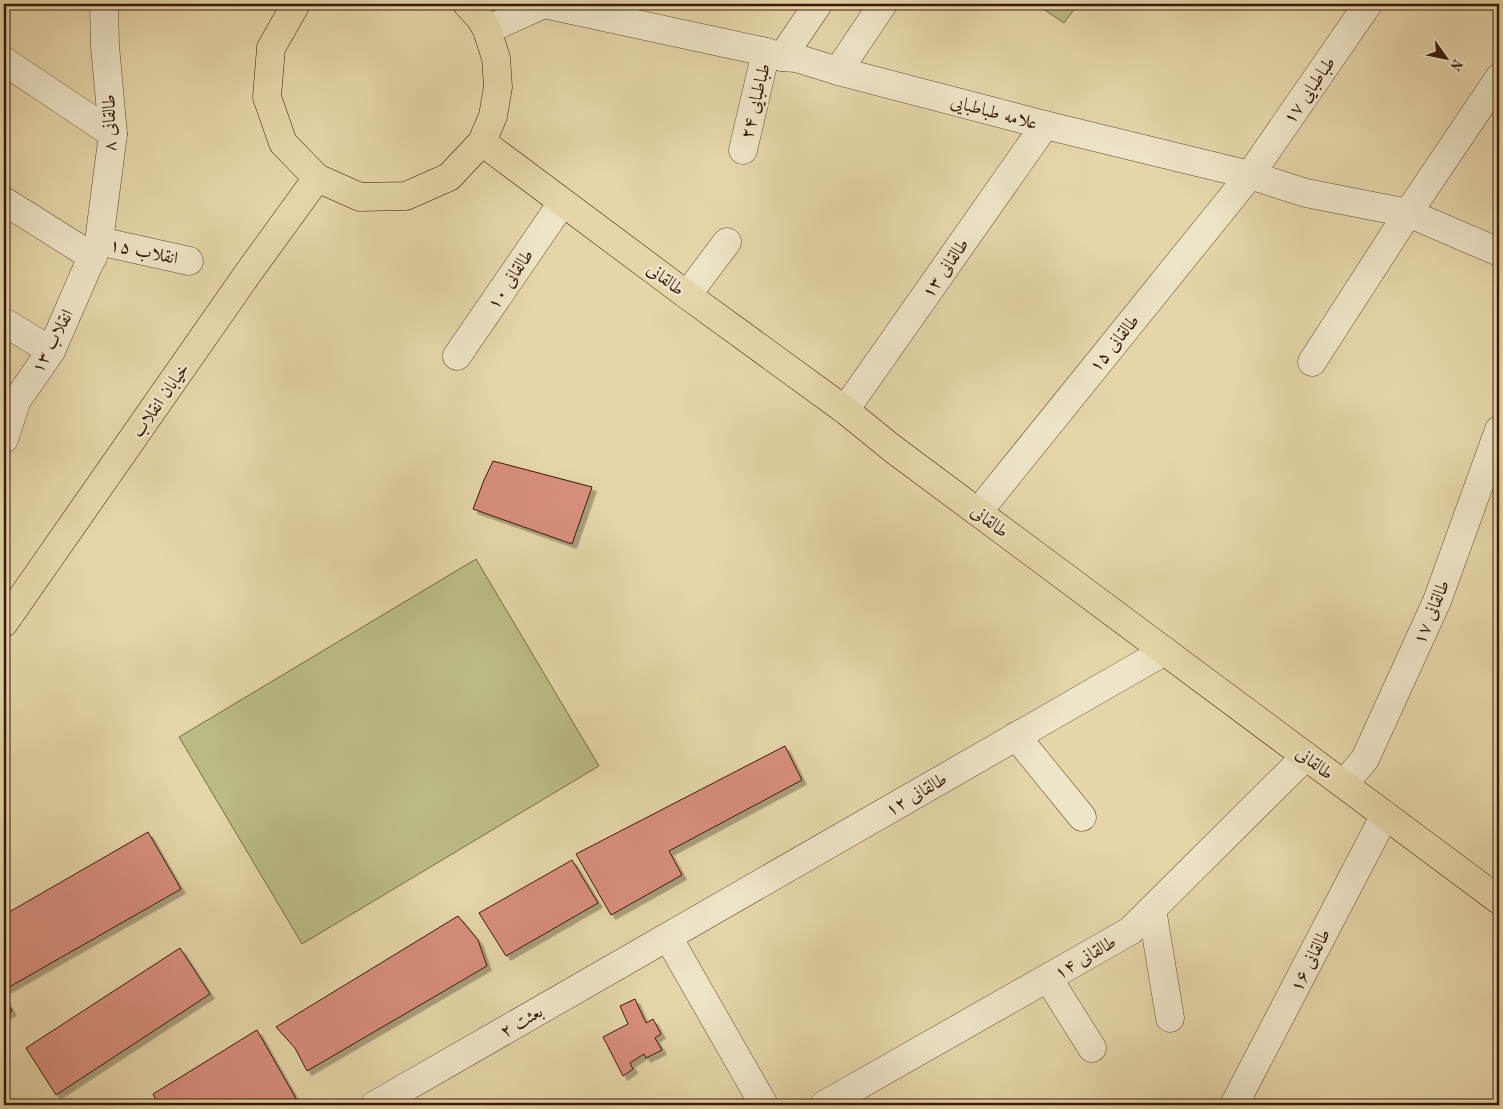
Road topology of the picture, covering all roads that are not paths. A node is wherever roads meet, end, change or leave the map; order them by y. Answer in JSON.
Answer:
{"nodes":[{"id":1,"x":104,"y":4,"type":"edge"},
{"id":2,"x":295,"y":4,"type":"edge"},
{"id":3,"x":818,"y":4,"type":"edge"},
{"id":4,"x":883,"y":4,"type":"edge"},
{"id":5,"x":1368,"y":4,"type":"edge"},
{"id":6,"x":480,"y":14,"type":"edge"},
{"id":7,"x":774,"y":55,"type":"junction"},
{"id":8,"x":4,"y":61,"type":"edge"},
{"id":9,"x":838,"y":71,"type":"junction"},
{"id":10,"x":1499,"y":78,"type":"edge"},
{"id":11,"x":1045,"y":125,"type":"junction"},
{"id":12,"x":113,"y":134,"type":"junction"},
{"id":13,"x":482,"y":142,"type":"junction"},
{"id":14,"x":743,"y":150,"type":"dead end"},
{"id":15,"x":1250,"y":175,"type":"junction"},
{"id":16,"x":317,"y":178,"type":"junction"},
{"id":17,"x":4,"y":201,"type":"edge"},
{"id":18,"x":562,"y":203,"type":"junction"},
{"id":19,"x":1408,"y":213,"type":"junction"},
{"id":20,"x":727,"y":242,"type":"dead end"},
{"id":21,"x":96,"y":249,"type":"junction"},
{"id":22,"x":1499,"y":252,"type":"edge"},
{"id":23,"x":189,"y":261,"type":"dead end"},
{"id":24,"x":687,"y":295,"type":"junction"},
{"id":25,"x":4,"y":322,"type":"edge"},
{"id":26,"x":51,"y":351,"type":"junction"},
{"id":27,"x":457,"y":356,"type":"dead end"},
{"id":28,"x":1312,"y":362,"type":"dead end"},
{"id":29,"x":845,"y":410,"type":"junction"},
{"id":30,"x":1499,"y":430,"type":"edge"},
{"id":31,"x":4,"y":439,"type":"edge"},
{"id":32,"x":978,"y":512,"type":"junction"},
{"id":33,"x":4,"y":623,"type":"edge"},
{"id":34,"x":1165,"y":651,"type":"junction"},
{"id":35,"x":1016,"y":736,"type":"junction"},
{"id":36,"x":1306,"y":756,"type":"junction"},
{"id":37,"x":1344,"y":784,"type":"junction"},
{"id":38,"x":1385,"y":815,"type":"junction"},
{"id":39,"x":1082,"y":817,"type":"dead end"},
{"id":40,"x":1499,"y":900,"type":"edge"},
{"id":41,"x":1152,"y":910,"type":"junction"},
{"id":42,"x":668,"y":937,"type":"junction"},
{"id":43,"x":1048,"y":978,"type":"junction"},
{"id":44,"x":1170,"y":1018,"type":"dead end"},
{"id":45,"x":1092,"y":1048,"type":"dead end"},
{"id":46,"x":375,"y":1105,"type":"edge"},
{"id":47,"x":764,"y":1105,"type":"edge"},
{"id":48,"x":824,"y":1105,"type":"edge"},
{"id":49,"x":1234,"y":1105,"type":"edge"}],
"edges":[{"from":1,"to":12,"type":"street","name":"طالقانی ۸"},
{"from":2,"to":16,"type":"main road"},
{"from":3,"to":7,"type":"street"},
{"from":4,"to":9,"type":"street"},
{"from":5,"to":15,"type":"street","name":"طباطبایی ۱۷"},
{"from":6,"to":7,"type":"street","name":"علامه طباطبایی"},
{"from":6,"to":13,"type":"main road"},
{"from":7,"to":9,"type":"street","name":"علامه طباطبایی"},
{"from":7,"to":14,"type":"street","name":"طباطبایی ۲۴"},
{"from":8,"to":12,"type":"street"},
{"from":9,"to":11,"type":"street","name":"علامه طباطبایی"},
{"from":10,"to":19,"type":"street"},
{"from":11,"to":15,"type":"street","name":"علامه طباطبایی"},
{"from":11,"to":29,"type":"street","name":"طالقانی ۱۳"},
{"from":12,"to":21,"type":"street","name":"طالقانی ۸"},
{"from":13,"to":16,"type":"main road"},
{"from":13,"to":18,"type":"main road","name":"طالقانی"},
{"from":15,"to":19,"type":"street","name":"علامه طباطبایی"},
{"from":15,"to":32,"type":"street","name":"طالقانی ۱۵"},
{"from":16,"to":33,"type":"main road","name":"خیابان انقلاب"},
{"from":17,"to":21,"type":"street"},
{"from":18,"to":24,"type":"main road","name":"طالقانی"},
{"from":18,"to":27,"type":"street","name":"طالقانی ۱۰"},
{"from":19,"to":22,"type":"street","name":"علامه طباطبایی"},
{"from":19,"to":28,"type":"street"},
{"from":20,"to":24,"type":"street"},
{"from":21,"to":23,"type":"street","name":"انقلاب ۱۵"},
{"from":21,"to":26,"type":"street","name":"انقلاب ۱۳"},
{"from":24,"to":29,"type":"main road","name":"طالقانی"},
{"from":25,"to":26,"type":"street"},
{"from":26,"to":31,"type":"street","name":"انقلاب ۱۳"},
{"from":29,"to":32,"type":"main road","name":"طالقانی"},
{"from":30,"to":37,"type":"street","name":"طالقانی ۱۷"},
{"from":32,"to":34,"type":"main road","name":"طالقانی"},
{"from":34,"to":35,"type":"street","name":"طالقانی ۱۲"},
{"from":34,"to":36,"type":"main road","name":"طالقانی"},
{"from":35,"to":39,"type":"street"},
{"from":35,"to":42,"type":"street","name":"طالقانی ۱۲"},
{"from":36,"to":37,"type":"main road","name":"طالقانی"},
{"from":36,"to":41,"type":"street","name":"طالقانی ۱۴"},
{"from":37,"to":38,"type":"main road","name":"طالقانی"},
{"from":38,"to":40,"type":"main road","name":"طالقانی"},
{"from":38,"to":49,"type":"street","name":"طالقانی ۱۶"},
{"from":41,"to":43,"type":"street","name":"طالقانی ۱۴"},
{"from":41,"to":44,"type":"street"},
{"from":42,"to":46,"type":"street","name":"بعثت ۲"},
{"from":42,"to":47,"type":"street"},
{"from":43,"to":45,"type":"street"},
{"from":43,"to":48,"type":"street","name":"طالقانی ۱۴"}]}
